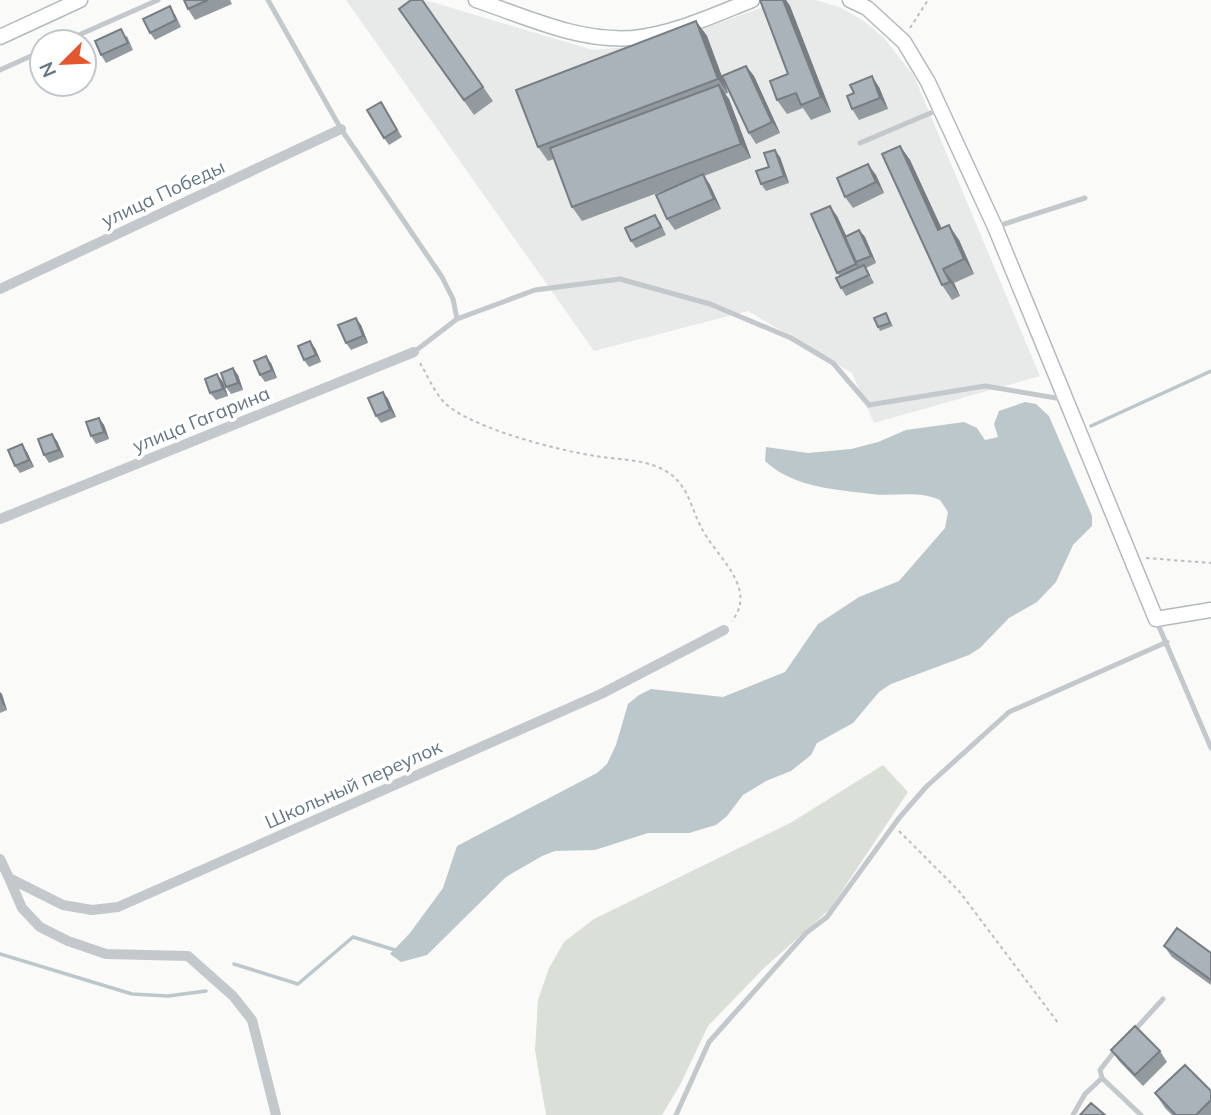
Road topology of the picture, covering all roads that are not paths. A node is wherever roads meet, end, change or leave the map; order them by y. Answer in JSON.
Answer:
{"nodes":[{"id":1,"x":80,"y":0,"type":"edge"},
{"id":2,"x":159,"y":0,"type":"edge"},
{"id":3,"x":268,"y":0,"type":"edge"},
{"id":4,"x":476,"y":0,"type":"edge"},
{"id":5,"x":752,"y":0,"type":"edge"},
{"id":6,"x":850,"y":0,"type":"edge"},
{"id":7,"x":95,"y":28,"type":"edge"},
{"id":8,"x":0,"y":37,"type":"edge"},
{"id":9,"x":28,"y":57,"type":"edge"},
{"id":10,"x":0,"y":70,"type":"edge"},
{"id":11,"x":940,"y":109,"type":"junction"},
{"id":12,"x":341,"y":130,"type":"junction"},
{"id":13,"x":860,"y":143,"type":"dead end"},
{"id":14,"x":1085,"y":198,"type":"dead end"},
{"id":15,"x":995,"y":227,"type":"junction"},
{"id":16,"x":0,"y":289,"type":"edge"},
{"id":17,"x":457,"y":319,"type":"junction"},
{"id":18,"x":414,"y":352,"type":"joint"},
{"id":19,"x":1064,"y":399,"type":"junction"},
{"id":20,"x":0,"y":519,"type":"edge"},
{"id":21,"x":1211,"y":611,"type":"edge"},
{"id":22,"x":1156,"y":619,"type":"junction"},
{"id":23,"x":724,"y":630,"type":"road end"},
{"id":24,"x":1167,"y":642,"type":"junction"},
{"id":25,"x":1211,"y":748,"type":"edge"},
{"id":26,"x":0,"y":859,"type":"edge"},
{"id":27,"x":9,"y":878,"type":"junction"},
{"id":28,"x":1163,"y":999,"type":"dead end"},
{"id":29,"x":1129,"y":1036,"type":"edge"},
{"id":30,"x":1120,"y":1045,"type":"edge"},
{"id":31,"x":1102,"y":1078,"type":"junction"},
{"id":32,"x":276,"y":1115,"type":"edge"},
{"id":33,"x":676,"y":1115,"type":"edge"},
{"id":34,"x":1073,"y":1115,"type":"edge"},
{"id":35,"x":1141,"y":1115,"type":"edge"}],
"edges":[{"from":1,"to":8,"type":"street"},
{"from":2,"to":7,"type":"lane"},
{"from":3,"to":12,"type":"lane"},
{"from":4,"to":5,"type":"street"},
{"from":6,"to":11,"type":"street"},
{"from":9,"to":10,"type":"lane"},
{"from":11,"to":13,"type":"lane"},
{"from":11,"to":15,"type":"street"},
{"from":12,"to":16,"type":"street","name":"улица Победы"},
{"from":12,"to":17,"type":"lane"},
{"from":14,"to":15,"type":"lane"},
{"from":15,"to":19,"type":"street"},
{"from":17,"to":18,"type":"lane"},
{"from":17,"to":19,"type":"lane"},
{"from":18,"to":20,"type":"street","name":"улица Гагарина"},
{"from":19,"to":22,"type":"street"},
{"from":21,"to":22,"type":"street"},
{"from":22,"to":24,"type":"lane"},
{"from":23,"to":27,"type":"street","name":"Школьный переулок"},
{"from":24,"to":25,"type":"lane"},
{"from":24,"to":33,"type":"lane"},
{"from":26,"to":27,"type":"street"},
{"from":27,"to":32,"type":"street"},
{"from":28,"to":29,"type":"lane"},
{"from":30,"to":31,"type":"lane"},
{"from":31,"to":34,"type":"lane"},
{"from":31,"to":35,"type":"lane"}]}
